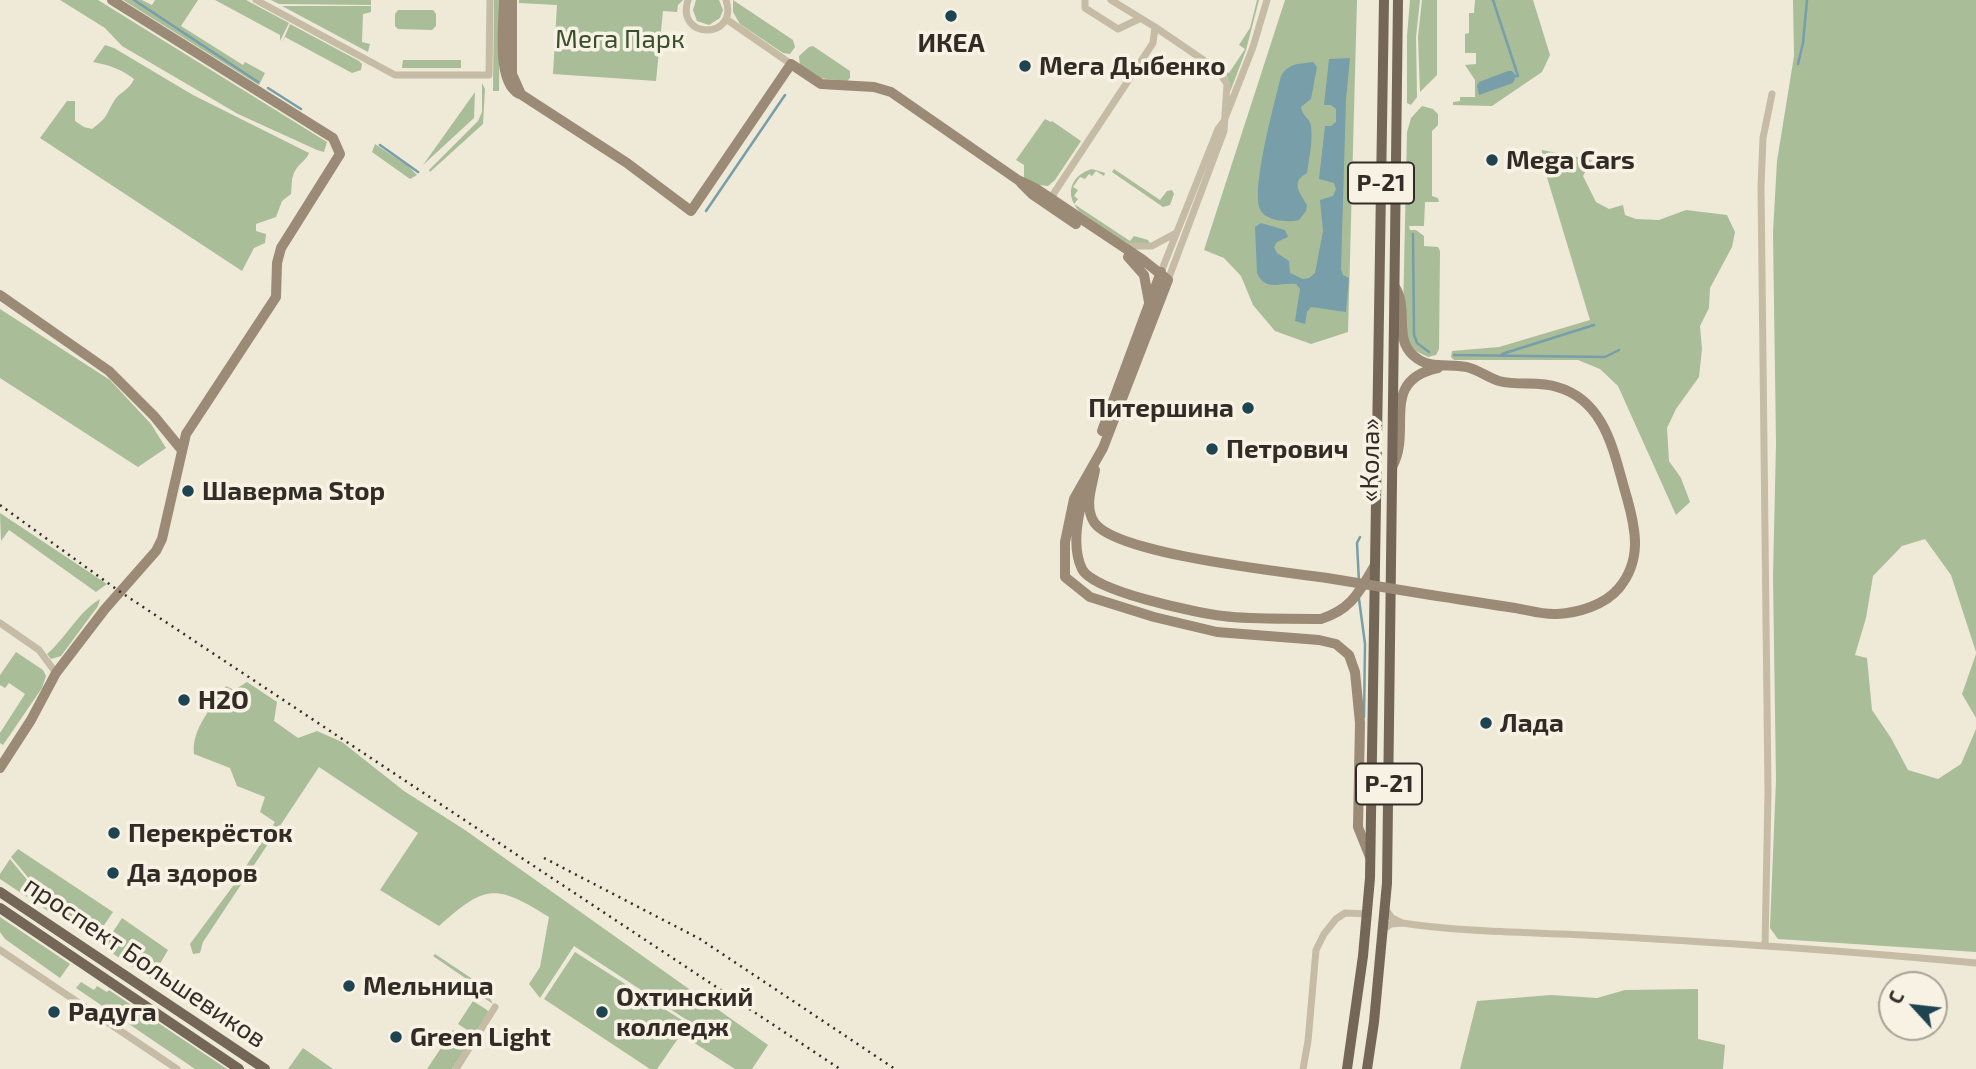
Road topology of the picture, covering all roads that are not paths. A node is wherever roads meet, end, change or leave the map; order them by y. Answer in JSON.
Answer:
{"nodes":[{"id":1,"x":112,"y":0,"type":"edge"},
{"id":2,"x":256,"y":0,"type":"edge"},
{"id":3,"x":490,"y":0,"type":"edge"},
{"id":4,"x":504,"y":0,"type":"edge"},
{"id":5,"x":512,"y":0,"type":"edge"},
{"id":6,"x":688,"y":0,"type":"edge"},
{"id":7,"x":726,"y":0,"type":"edge"},
{"id":8,"x":1085,"y":0,"type":"edge"},
{"id":9,"x":1111,"y":0,"type":"edge"},
{"id":10,"x":1267,"y":0,"type":"edge"},
{"id":11,"x":1384,"y":0,"type":"edge"},
{"id":12,"x":1398,"y":0,"type":"edge"},
{"id":13,"x":726,"y":19,"type":"junction"},
{"id":14,"x":1139,"y":19,"type":"junction"},
{"id":15,"x":1155,"y":27,"type":"junction"},
{"id":16,"x":791,"y":64,"type":"junction"},
{"id":17,"x":1772,"y":94,"type":"dead end"},
{"id":18,"x":522,"y":95,"type":"junction"},
{"id":19,"x":1224,"y":121,"type":"junction"},
{"id":20,"x":1018,"y":180,"type":"junction"},
{"id":21,"x":1059,"y":185,"type":"junction"},
{"id":22,"x":1037,"y":188,"type":"junction"},
{"id":23,"x":1053,"y":204,"type":"junction"},
{"id":24,"x":1176,"y":233,"type":"junction"},
{"id":25,"x":1122,"y":245,"type":"junction"},
{"id":26,"x":1128,"y":257,"type":"junction"},
{"id":27,"x":1164,"y":279,"type":"junction"},
{"id":28,"x":1395,"y":288,"type":"junction"},
{"id":29,"x":0,"y":295,"type":"edge"},
{"id":30,"x":1149,"y":306,"type":"junction"},
{"id":31,"x":1446,"y":367,"type":"junction"},
{"id":32,"x":181,"y":449,"type":"junction"},
{"id":33,"x":1097,"y":459,"type":"junction"},
{"id":34,"x":1393,"y":465,"type":"junction"},
{"id":35,"x":1375,"y":565,"type":"junction"},
{"id":36,"x":0,"y":623,"type":"edge"},
{"id":37,"x":56,"y":673,"type":"junction"},
{"id":38,"x":0,"y":768,"type":"edge"},
{"id":39,"x":1371,"y":860,"type":"junction"},
{"id":40,"x":0,"y":892,"type":"edge"},
{"id":41,"x":0,"y":908,"type":"edge"},
{"id":42,"x":1368,"y":914,"type":"junction"},
{"id":43,"x":1384,"y":919,"type":"junction"},
{"id":44,"x":1402,"y":923,"type":"junction"},
{"id":45,"x":1765,"y":946,"type":"junction"},
{"id":46,"x":0,"y":950,"type":"edge"},
{"id":47,"x":1976,"y":962,"type":"edge"},
{"id":48,"x":495,"y":1007,"type":"dead end"},
{"id":49,"x":237,"y":1051,"type":"junction"},
{"id":50,"x":234,"y":1066,"type":"edge"},
{"id":51,"x":177,"y":1069,"type":"edge"},
{"id":52,"x":265,"y":1069,"type":"edge"},
{"id":53,"x":456,"y":1069,"type":"edge"},
{"id":54,"x":1303,"y":1069,"type":"edge"},
{"id":55,"x":1347,"y":1069,"type":"edge"},
{"id":56,"x":1367,"y":1069,"type":"edge"}],
"edges":[{"from":1,"to":32,"type":"street"},
{"from":2,"to":3,"type":"street"},
{"from":4,"to":18,"type":"street"},
{"from":5,"to":18,"type":"street"},
{"from":6,"to":13,"type":"street"},
{"from":7,"to":13,"type":"street"},
{"from":8,"to":14,"type":"street"},
{"from":9,"to":14,"type":"street"},
{"from":10,"to":19,"type":"street"},
{"from":11,"to":35,"type":"main road","name":"«Кола»","number":"Р-21"},
{"from":12,"to":28,"type":"main road","name":"«Кола»","number":"Р-21"},
{"from":13,"to":16,"type":"street"},
{"from":14,"to":15,"type":"street"},
{"from":15,"to":19,"type":"street"},
{"from":15,"to":21,"type":"street"},
{"from":16,"to":18,"type":"street"},
{"from":16,"to":20,"type":"street"},
{"from":17,"to":45,"type":"street"},
{"from":19,"to":24,"type":"street"},
{"from":19,"to":27,"type":"street"},
{"from":20,"to":22,"type":"street"},
{"from":20,"to":23,"type":"street"},
{"from":21,"to":22,"type":"street"},
{"from":21,"to":23,"type":"street"},
{"from":22,"to":23,"type":"street"},
{"from":23,"to":25,"type":"street"},
{"from":23,"to":26,"type":"street"},
{"from":24,"to":25,"type":"street"},
{"from":24,"to":27,"type":"street"},
{"from":25,"to":27,"type":"street"},
{"from":26,"to":27,"type":"street"},
{"from":26,"to":30,"type":"street"},
{"from":27,"to":30,"type":"street"},
{"from":27,"to":33,"type":"street"},
{"from":28,"to":31,"type":"street"},
{"from":28,"to":34,"type":"main road","name":"«Кола»","number":"Р-21"},
{"from":29,"to":32,"type":"street"},
{"from":30,"to":33,"type":"street"},
{"from":31,"to":33,"type":"street","bridge":true},
{"from":31,"to":34,"type":"street"},
{"from":32,"to":37,"type":"street"},
{"from":33,"to":35,"type":"street"},
{"from":33,"to":39,"type":"street"},
{"from":34,"to":43,"type":"main road","name":"«Кола»","number":"Р-21"},
{"from":35,"to":39,"type":"main road","name":"«Кола»","number":"Р-21"},
{"from":36,"to":37,"type":"street"},
{"from":37,"to":38,"type":"street"},
{"from":39,"to":42,"type":"main road","name":"«Кола»","number":"Р-21"},
{"from":40,"to":49,"type":"main road","name":"проспект Большевиков"},
{"from":41,"to":50,"type":"main road","name":"проспект Большевиков"},
{"from":42,"to":54,"type":"street"},
{"from":42,"to":55,"type":"main road","name":"«Кола»"},
{"from":43,"to":44,"type":"street"},
{"from":43,"to":44,"type":"street"},
{"from":43,"to":56,"type":"main road","name":"«Кола»"},
{"from":44,"to":45,"type":"street"},
{"from":45,"to":47,"type":"street"},
{"from":46,"to":51,"type":"street"},
{"from":48,"to":53,"type":"street"},
{"from":49,"to":50,"type":"main road"},
{"from":49,"to":52,"type":"main road","name":"проспект Большевиков"}]}
